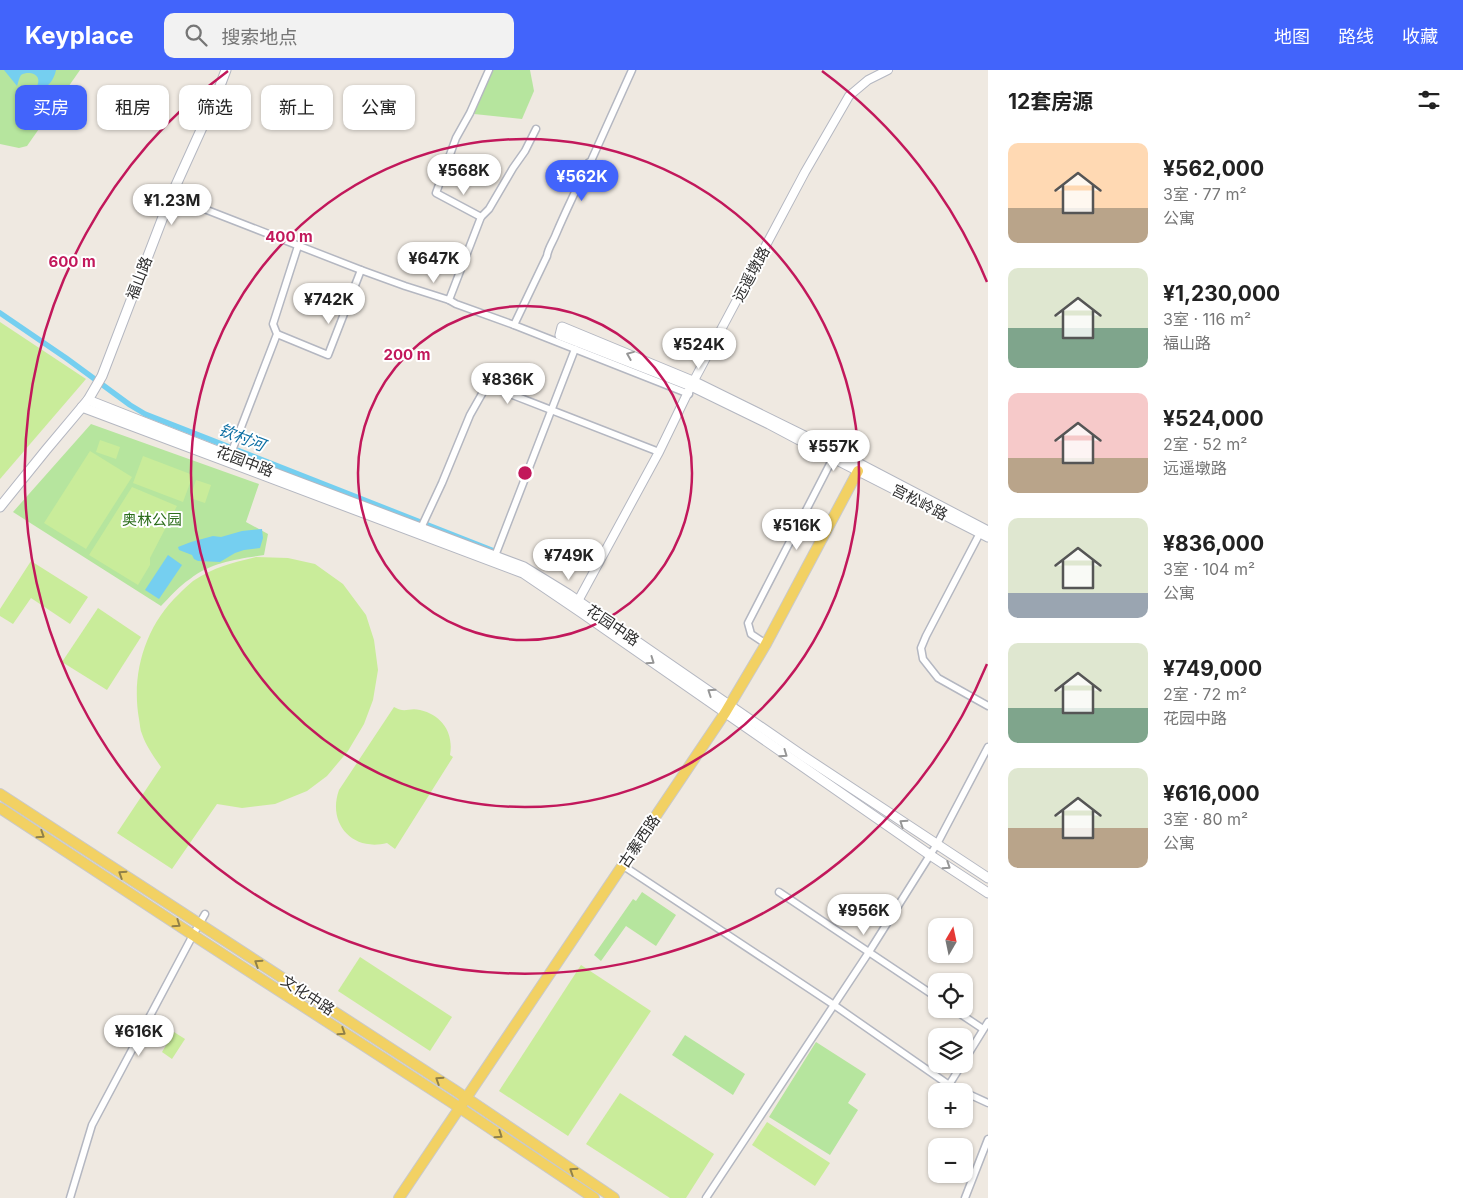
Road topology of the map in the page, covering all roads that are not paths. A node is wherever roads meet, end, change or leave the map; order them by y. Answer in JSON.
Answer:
{"nodes":[{"id":1,"x":226,"y":70,"type":"edge"},
{"id":2,"x":488,"y":70,"type":"edge"},
{"id":3,"x":632,"y":70,"type":"edge"},
{"id":4,"x":888,"y":70,"type":"edge"},
{"id":5,"x":536,"y":129,"type":"dead end"},
{"id":6,"x":171,"y":196,"type":"junction"},
{"id":7,"x":481,"y":217,"type":"junction"},
{"id":8,"x":298,"y":246,"type":"junction"},
{"id":9,"x":361,"y":270,"type":"junction"},
{"id":10,"x":449,"y":300,"type":"junction"},
{"id":11,"x":514,"y":325,"type":"junction"},
{"id":12,"x":277,"y":334,"type":"junction"},
{"id":13,"x":575,"y":349,"type":"junction"},
{"id":14,"x":692,"y":387,"type":"junction"},
{"id":15,"x":85,"y":403,"type":"junction"},
{"id":16,"x":552,"y":411,"type":"junction"},
{"id":17,"x":659,"y":452,"type":"junction"},
{"id":18,"x":231,"y":454,"type":"junction"},
{"id":19,"x":832,"y":458,"type":"junction"},
{"id":20,"x":858,"y":471,"type":"junction"},
{"id":21,"x":0,"y":508,"type":"edge"},
{"id":22,"x":422,"y":525,"type":"junction"},
{"id":23,"x":985,"y":533,"type":"edge"},
{"id":24,"x":495,"y":556,"type":"junction"},
{"id":25,"x":578,"y":601,"type":"junction"},
{"id":26,"x":766,"y":644,"type":"junction"},
{"id":27,"x":988,"y":706,"type":"edge"},
{"id":28,"x":727,"y":709,"type":"junction"},
{"id":29,"x":988,"y":747,"type":"edge"},
{"id":30,"x":0,"y":794,"type":"edge"},
{"id":31,"x":0,"y":808,"type":"edge"},
{"id":32,"x":937,"y":844,"type":"junction"},
{"id":33,"x":930,"y":855,"type":"junction"},
{"id":34,"x":622,"y":865,"type":"junction"},
{"id":35,"x":988,"y":878,"type":"edge"},
{"id":36,"x":779,"y":892,"type":"dead end"},
{"id":37,"x":988,"y":893,"type":"edge"},
{"id":38,"x":205,"y":914,"type":"dead end"},
{"id":39,"x":199,"y":924,"type":"junction"},
{"id":40,"x":192,"y":935,"type":"junction"},
{"id":41,"x":869,"y":952,"type":"junction"},
{"id":42,"x":928,"y":992,"type":"edge"},
{"id":43,"x":834,"y":1005,"type":"junction"},
{"id":44,"x":966,"y":1018,"type":"edge"},
{"id":45,"x":988,"y":1022,"type":"edge"},
{"id":46,"x":983,"y":1029,"type":"junction"},
{"id":47,"x":973,"y":1046,"type":"edge"},
{"id":48,"x":945,"y":1083,"type":"edge"},
{"id":49,"x":973,"y":1097,"type":"edge"},
{"id":50,"x":466,"y":1098,"type":"junction"},
{"id":51,"x":988,"y":1104,"type":"edge"},
{"id":52,"x":459,"y":1108,"type":"junction"},
{"id":53,"x":988,"y":1139,"type":"edge"},
{"id":54,"x":70,"y":1198,"type":"edge"},
{"id":55,"x":399,"y":1198,"type":"edge"},
{"id":56,"x":594,"y":1198,"type":"edge"},
{"id":57,"x":614,"y":1198,"type":"edge"},
{"id":58,"x":706,"y":1198,"type":"edge"},
{"id":59,"x":965,"y":1198,"type":"edge"}],
"edges":[{"from":1,"to":6,"type":"main road","name":"福山路"},
{"from":2,"to":7,"type":"street"},
{"from":3,"to":11,"type":"street"},
{"from":4,"to":14,"type":"street","name":"远遥墩路"},
{"from":5,"to":7,"type":"street"},
{"from":6,"to":8,"type":"street"},
{"from":6,"to":15,"type":"main road","name":"福山路"},
{"from":7,"to":10,"type":"street"},
{"from":8,"to":9,"type":"street"},
{"from":8,"to":12,"type":"street"},
{"from":9,"to":10,"type":"street"},
{"from":9,"to":12,"type":"street"},
{"from":10,"to":11,"type":"street"},
{"from":11,"to":13,"type":"street"},
{"from":12,"to":18,"type":"street"},
{"from":13,"to":14,"type":"street"},
{"from":13,"to":16,"type":"street"},
{"from":14,"to":14,"type":"main road","one_way":true},
{"from":14,"to":17,"type":"street","name":"远遥墩路"},
{"from":14,"to":19,"type":"main road","name":"宫松岭路"},
{"from":14,"to":23,"type":"main road"},
{"from":15,"to":18,"type":"main road","name":"花园中路"},
{"from":15,"to":21,"type":"main road"},
{"from":15,"to":28,"type":"main road","one_way":true},
{"from":16,"to":17,"type":"street"},
{"from":16,"to":22,"type":"street"},
{"from":16,"to":24,"type":"street"},
{"from":17,"to":25,"type":"street","name":"远遥墩路"},
{"from":18,"to":22,"type":"main road","name":"花园中路"},
{"from":19,"to":20,"type":"main road","name":"宫松岭路"},
{"from":19,"to":26,"type":"street"},
{"from":20,"to":23,"type":"main road","name":"宫松岭路"},
{"from":20,"to":26,"type":"main road","name":"古寨西路"},
{"from":22,"to":24,"type":"main road","name":"花园中路"},
{"from":23,"to":27,"type":"street"},
{"from":24,"to":25,"type":"main road","name":"花园中路"},
{"from":28,"to":25,"type":"main road","name":"花园中路","one_way":true},
{"from":26,"to":28,"type":"main road","name":"古寨西路"},
{"from":32,"to":28,"type":"main road","name":"花园中路","one_way":true},
{"from":28,"to":33,"type":"main road","one_way":true},
{"from":28,"to":34,"type":"main road","name":"古寨西路"},
{"from":29,"to":32,"type":"street"},
{"from":39,"to":30,"type":"main road","name":"文化中路","one_way":true},
{"from":31,"to":40,"type":"main road","name":"文化中路","one_way":true},
{"from":32,"to":33,"type":"street"},
{"from":32,"to":35,"type":"main road","name":"花园中路"},
{"from":33,"to":37,"type":"main road","one_way":true},
{"from":33,"to":41,"type":"street"},
{"from":34,"to":43,"type":"street"},
{"from":34,"to":50,"type":"main road","name":"古寨西路"},
{"from":36,"to":41,"type":"street"},
{"from":38,"to":39,"type":"street"},
{"from":39,"to":40,"type":"street"},
{"from":50,"to":39,"type":"main road","name":"文化中路","one_way":true},
{"from":40,"to":52,"type":"main road","name":"文化中路","one_way":true},
{"from":40,"to":54,"type":"street"},
{"from":41,"to":42,"type":"street"},
{"from":41,"to":43,"type":"street"},
{"from":43,"to":48,"type":"street"},
{"from":43,"to":58,"type":"street"},
{"from":44,"to":46,"type":"street"},
{"from":45,"to":46,"type":"street"},
{"from":46,"to":47,"type":"street"},
{"from":49,"to":51,"type":"street"},
{"from":50,"to":52,"type":"main road","name":"古寨西路"},
{"from":57,"to":50,"type":"main road","name":"文化中路","one_way":true},
{"from":52,"to":55,"type":"main road","name":"古寨西路"},
{"from":52,"to":56,"type":"main road","name":"文化中路","one_way":true},
{"from":53,"to":59,"type":"street"}]}
